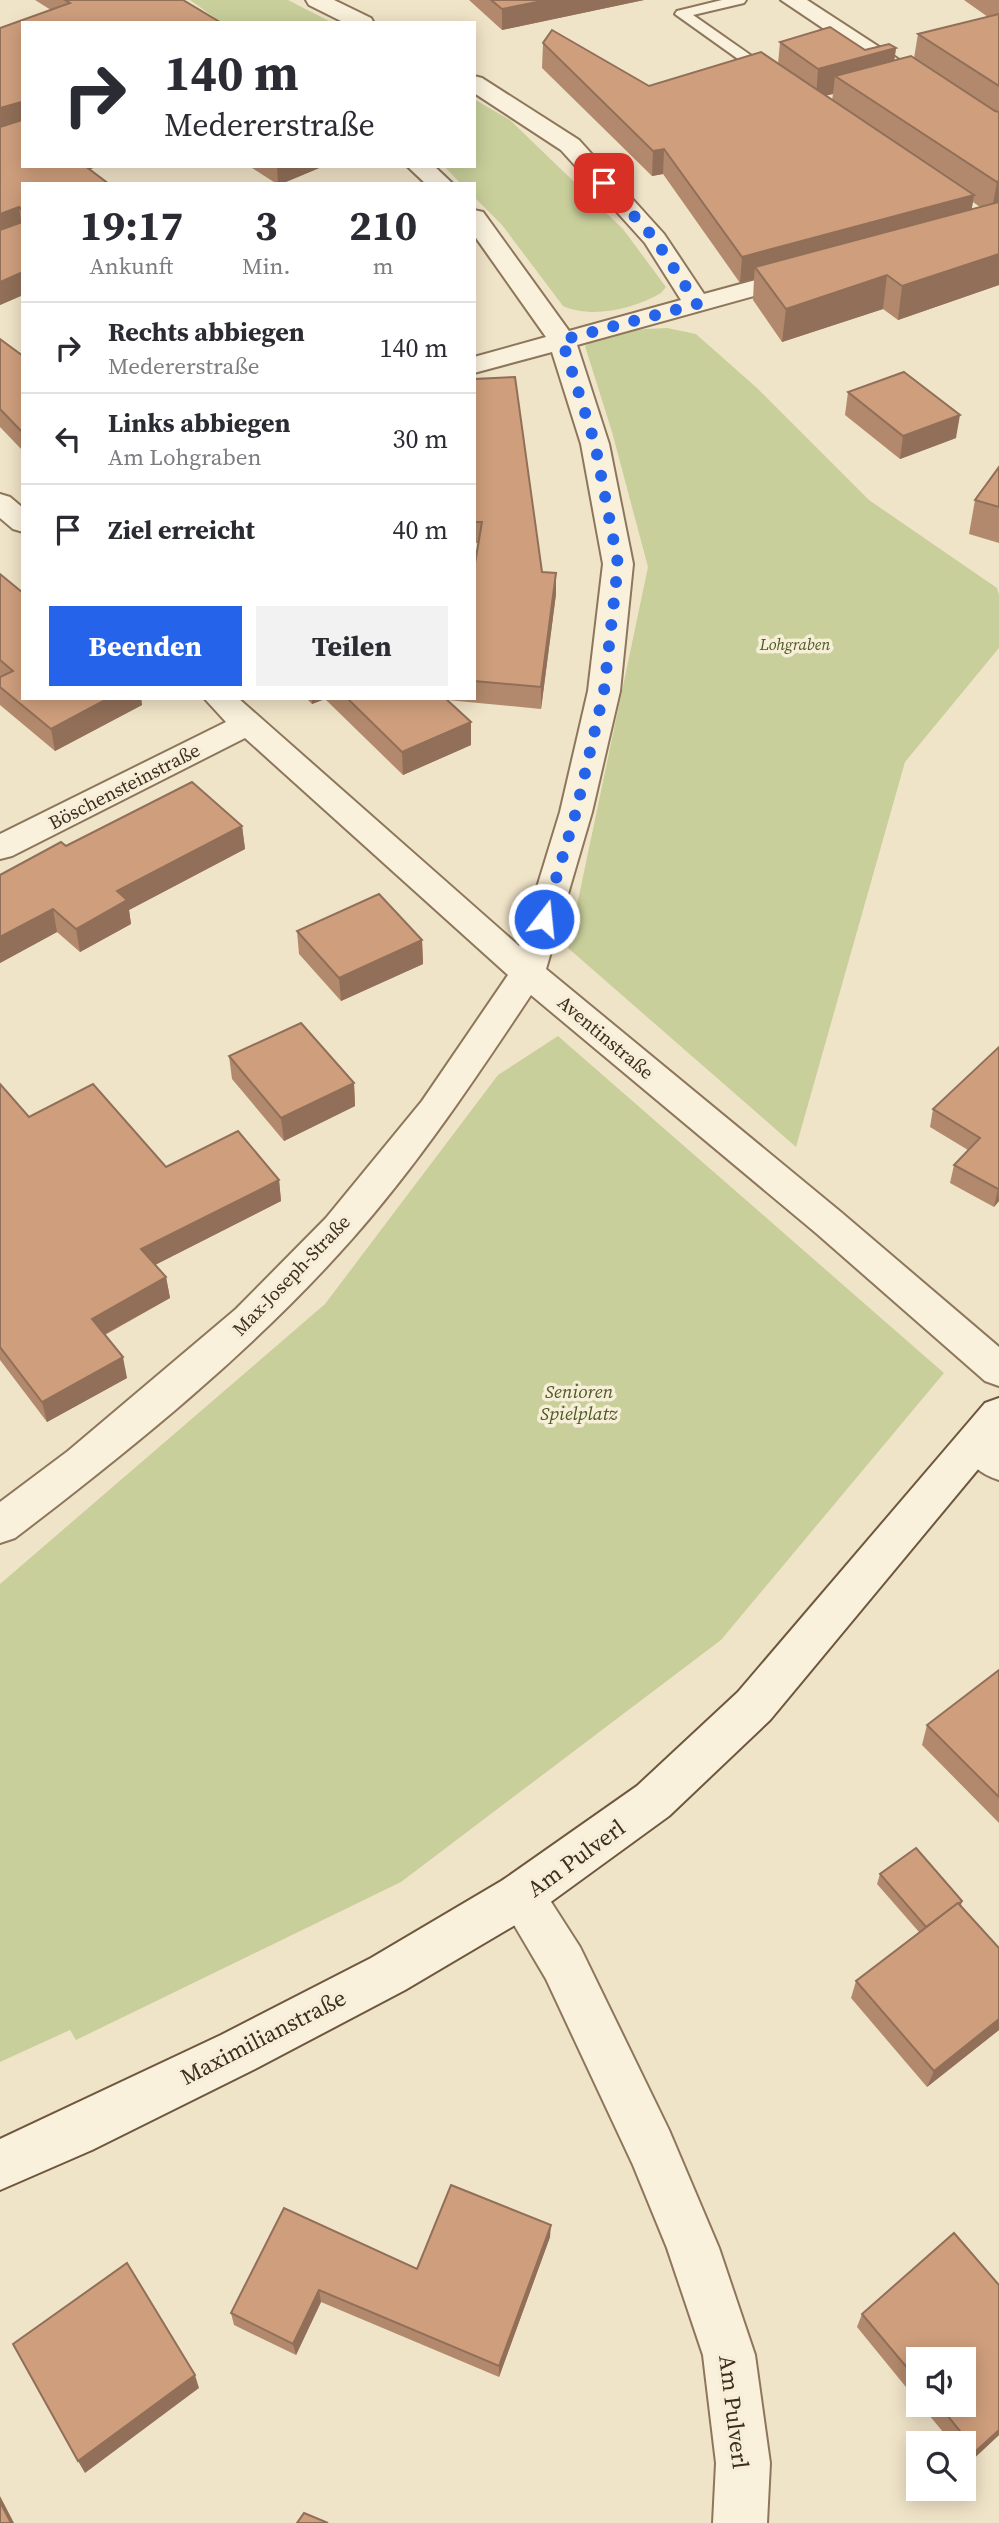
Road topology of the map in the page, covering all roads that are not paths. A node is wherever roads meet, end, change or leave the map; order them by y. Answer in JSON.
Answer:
{"nodes":[{"id":1,"x":317,"y":0,"type":"edge"},
{"id":2,"x":739,"y":0,"type":"edge"},
{"id":3,"x":792,"y":0,"type":"edge"},
{"id":4,"x":359,"y":21,"type":"edge"},
{"id":5,"x":780,"y":83,"type":"edge"},
{"id":6,"x":476,"y":84,"type":"edge"},
{"id":7,"x":999,"y":136,"type":"edge"},
{"id":8,"x":421,"y":168,"type":"edge"},
{"id":9,"x":439,"y":182,"type":"edge"},
{"id":10,"x":476,"y":220,"type":"edge"},
{"id":11,"x":831,"y":268,"type":"edge"},
{"id":12,"x":697,"y":304,"type":"junction"},
{"id":13,"x":562,"y":340,"type":"junction"},
{"id":14,"x":476,"y":364,"type":"edge"},
{"id":15,"x":0,"y":503,"type":"edge"},
{"id":16,"x":21,"y":522,"type":"edge"},
{"id":17,"x":21,"y":525,"type":"edge"},
{"id":18,"x":0,"y":534,"type":"edge"},
{"id":19,"x":221,"y":700,"type":"edge"},
{"id":20,"x":247,"y":724,"type":"junction"},
{"id":21,"x":0,"y":848,"type":"edge"},
{"id":22,"x":528,"y":973,"type":"junction"},
{"id":23,"x":999,"y":1370,"type":"edge"},
{"id":24,"x":992,"y":1440,"type":"edge"},
{"id":25,"x":0,"y":1525,"type":"edge"},
{"id":26,"x":520,"y":1896,"type":"junction"},
{"id":27,"x":0,"y":2165,"type":"edge"},
{"id":28,"x":740,"y":2523,"type":"edge"}],
"edges":[{"from":1,"to":4,"type":"street"},
{"from":2,"to":5,"type":"lane"},
{"from":3,"to":7,"type":"street"},
{"from":6,"to":12,"type":"street"},
{"from":8,"to":9,"type":"street"},
{"from":10,"to":13,"type":"street","name":"Max-Joseph-Straße"},
{"from":11,"to":12,"type":"street"},
{"from":12,"to":13,"type":"street"},
{"from":13,"to":14,"type":"street"},
{"from":13,"to":22,"type":"street","name":"Max-Joseph-Straße"},
{"from":15,"to":16,"type":"street"},
{"from":17,"to":18,"type":"street"},
{"from":19,"to":20,"type":"street","name":"Aventinstraße"},
{"from":20,"to":21,"type":"street","name":"Böschensteinstraße"},
{"from":20,"to":22,"type":"street","name":"Aventinstraße"},
{"from":22,"to":23,"type":"street","name":"Aventinstraße"},
{"from":22,"to":25,"type":"street","name":"Max-Joseph-Straße"},
{"from":24,"to":26,"type":"street","name":"Am Pulverl"},
{"from":26,"to":27,"type":"street","name":"Maximilianstraße"},
{"from":26,"to":28,"type":"street","name":"Am Pulverl"}]}
